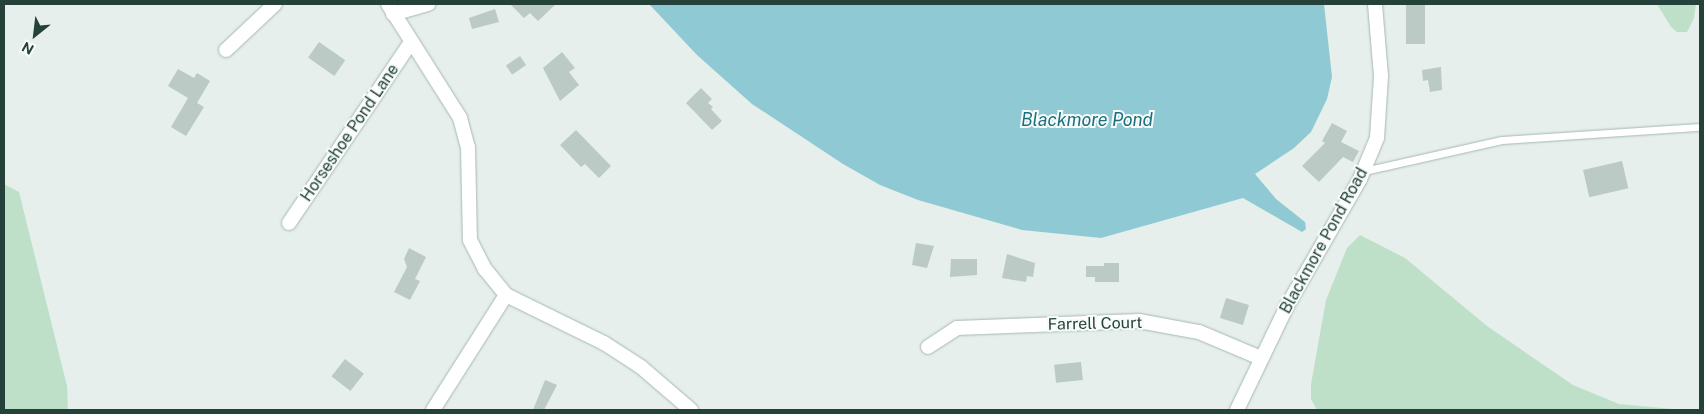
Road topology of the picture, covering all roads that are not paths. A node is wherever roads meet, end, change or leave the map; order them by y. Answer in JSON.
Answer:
{"nodes":[{"id":1,"x":275,"y":4,"type":"edge"},
{"id":2,"x":429,"y":4,"type":"edge"},
{"id":3,"x":1375,"y":4,"type":"edge"},
{"id":4,"x":390,"y":9,"type":"edge"},
{"id":5,"x":412,"y":42,"type":"junction"},
{"id":6,"x":226,"y":50,"type":"dead end"},
{"id":7,"x":1700,"y":127,"type":"edge"},
{"id":8,"x":1364,"y":171,"type":"junction"},
{"id":9,"x":290,"y":223,"type":"dead end"},
{"id":10,"x":506,"y":295,"type":"junction"},
{"id":11,"x":928,"y":347,"type":"dead end"},
{"id":12,"x":1261,"y":358,"type":"junction"},
{"id":13,"x":433,"y":410,"type":"edge"},
{"id":14,"x":691,"y":410,"type":"edge"},
{"id":15,"x":1238,"y":410,"type":"edge"}],
"edges":[{"from":1,"to":6,"type":"street"},
{"from":2,"to":4,"type":"street"},
{"from":3,"to":8,"type":"street","name":"Blackmore Pond Road"},
{"from":4,"to":5,"type":"street"},
{"from":5,"to":9,"type":"street","name":"Horseshoe Pond Lane"},
{"from":5,"to":10,"type":"street"},
{"from":7,"to":8,"type":"lane"},
{"from":8,"to":12,"type":"street","name":"Blackmore Pond Road"},
{"from":10,"to":13,"type":"street"},
{"from":10,"to":14,"type":"street"},
{"from":11,"to":12,"type":"street","name":"Farrell Court"},
{"from":12,"to":15,"type":"street","name":"Blackmore Pond Road"}]}
